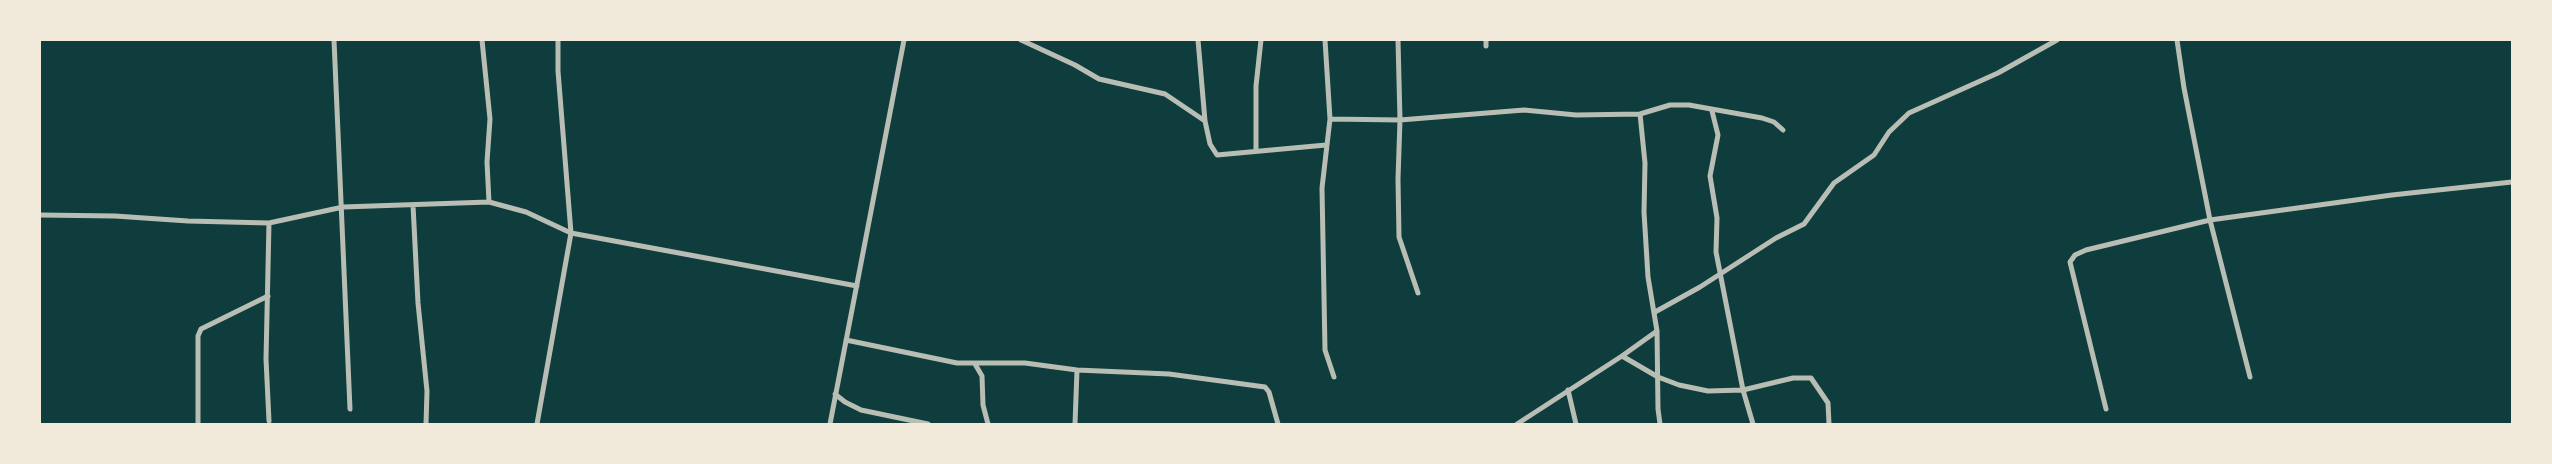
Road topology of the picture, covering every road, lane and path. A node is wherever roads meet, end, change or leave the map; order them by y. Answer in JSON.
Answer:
{"nodes":[{"id":1,"x":334,"y":40,"type":"edge"},
{"id":2,"x":482,"y":40,"type":"edge"},
{"id":3,"x":558,"y":40,"type":"edge"},
{"id":4,"x":904,"y":40,"type":"edge"},
{"id":5,"x":1021,"y":40,"type":"edge"},
{"id":6,"x":1198,"y":40,"type":"edge"},
{"id":7,"x":1261,"y":40,"type":"edge"},
{"id":8,"x":1325,"y":40,"type":"edge"},
{"id":9,"x":1398,"y":40,"type":"edge"},
{"id":10,"x":2057,"y":40,"type":"edge"},
{"id":11,"x":2177,"y":40,"type":"edge"},
{"id":12,"x":1712,"y":111,"type":"junction"},
{"id":13,"x":1640,"y":114,"type":"junction"},
{"id":14,"x":1330,"y":119,"type":"junction"},
{"id":15,"x":1400,"y":120,"type":"junction"},
{"id":16,"x":1205,"y":122,"type":"junction"},
{"id":17,"x":1783,"y":130,"type":"dead end"},
{"id":18,"x":1326,"y":145,"type":"junction"},
{"id":19,"x":1256,"y":150,"type":"junction"},
{"id":20,"x":2512,"y":182,"type":"edge"},
{"id":21,"x":489,"y":202,"type":"junction"},
{"id":22,"x":413,"y":205,"type":"junction"},
{"id":23,"x":342,"y":207,"type":"junction"},
{"id":24,"x":40,"y":215,"type":"edge"},
{"id":25,"x":2210,"y":220,"type":"junction"},
{"id":26,"x":270,"y":223,"type":"junction"},
{"id":27,"x":571,"y":233,"type":"junction"},
{"id":28,"x":1720,"y":274,"type":"junction"},
{"id":29,"x":857,"y":286,"type":"junction"},
{"id":30,"x":1418,"y":293,"type":"dead end"},
{"id":31,"x":268,"y":296,"type":"junction"},
{"id":32,"x":1655,"y":312,"type":"junction"},
{"id":33,"x":1657,"y":331,"type":"junction"},
{"id":34,"x":846,"y":340,"type":"junction"},
{"id":35,"x":1622,"y":356,"type":"junction"},
{"id":36,"x":975,"y":364,"type":"junction"},
{"id":37,"x":1077,"y":370,"type":"junction"},
{"id":38,"x":1334,"y":377,"type":"dead end"},
{"id":39,"x":1658,"y":377,"type":"junction"},
{"id":40,"x":2250,"y":377,"type":"dead end"},
{"id":41,"x":1568,"y":390,"type":"junction"},
{"id":42,"x":1743,"y":390,"type":"junction"},
{"id":43,"x":836,"y":394,"type":"junction"},
{"id":44,"x":350,"y":409,"type":"dead end"},
{"id":45,"x":2106,"y":409,"type":"dead end"},
{"id":46,"x":269,"y":421,"type":"dead end"},
{"id":47,"x":198,"y":424,"type":"edge"},
{"id":48,"x":426,"y":424,"type":"edge"},
{"id":49,"x":537,"y":424,"type":"edge"},
{"id":50,"x":830,"y":424,"type":"edge"},
{"id":51,"x":928,"y":424,"type":"edge"},
{"id":52,"x":988,"y":424,"type":"edge"},
{"id":53,"x":1075,"y":424,"type":"edge"},
{"id":54,"x":1278,"y":424,"type":"edge"},
{"id":55,"x":1517,"y":424,"type":"edge"},
{"id":56,"x":1576,"y":424,"type":"edge"},
{"id":57,"x":1660,"y":424,"type":"edge"},
{"id":58,"x":1753,"y":424,"type":"edge"},
{"id":59,"x":1828,"y":424,"type":"edge"}],
"edges":[{"from":1,"to":23,"type":"street"},
{"from":2,"to":21,"type":"street"},
{"from":3,"to":27,"type":"street"},
{"from":4,"to":29,"type":"street"},
{"from":5,"to":16,"type":"street"},
{"from":6,"to":16,"type":"street"},
{"from":7,"to":19,"type":"street"},
{"from":8,"to":14,"type":"street"},
{"from":9,"to":15,"type":"street"},
{"from":10,"to":28,"type":"street"},
{"from":11,"to":25,"type":"street"},
{"from":12,"to":13,"type":"street"},
{"from":12,"to":17,"type":"street"},
{"from":12,"to":28,"type":"street"},
{"from":13,"to":15,"type":"street"},
{"from":13,"to":32,"type":"street"},
{"from":14,"to":15,"type":"street"},
{"from":14,"to":18,"type":"street"},
{"from":15,"to":30,"type":"street"},
{"from":16,"to":19,"type":"street"},
{"from":18,"to":19,"type":"street"},
{"from":18,"to":38,"type":"street"},
{"from":20,"to":25,"type":"street"},
{"from":21,"to":22,"type":"street"},
{"from":21,"to":27,"type":"street"},
{"from":22,"to":23,"type":"street"},
{"from":22,"to":48,"type":"street"},
{"from":23,"to":26,"type":"street"},
{"from":23,"to":44,"type":"street"},
{"from":24,"to":26,"type":"street"},
{"from":25,"to":40,"type":"street"},
{"from":25,"to":45,"type":"street"},
{"from":26,"to":31,"type":"street"},
{"from":27,"to":29,"type":"street"},
{"from":27,"to":49,"type":"street"},
{"from":28,"to":32,"type":"street"},
{"from":28,"to":42,"type":"street"},
{"from":29,"to":34,"type":"street"},
{"from":31,"to":46,"type":"street"},
{"from":31,"to":47,"type":"street"},
{"from":32,"to":33,"type":"street"},
{"from":33,"to":35,"type":"street"},
{"from":33,"to":39,"type":"street"},
{"from":34,"to":36,"type":"street"},
{"from":34,"to":43,"type":"street"},
{"from":35,"to":39,"type":"street"},
{"from":35,"to":41,"type":"street"},
{"from":36,"to":37,"type":"street"},
{"from":36,"to":52,"type":"street"},
{"from":37,"to":53,"type":"street"},
{"from":37,"to":54,"type":"street"},
{"from":39,"to":42,"type":"street"},
{"from":39,"to":57,"type":"street"},
{"from":41,"to":55,"type":"street"},
{"from":41,"to":56,"type":"street"},
{"from":42,"to":58,"type":"street"},
{"from":42,"to":59,"type":"street"},
{"from":43,"to":50,"type":"street"},
{"from":43,"to":51,"type":"street"}]}
